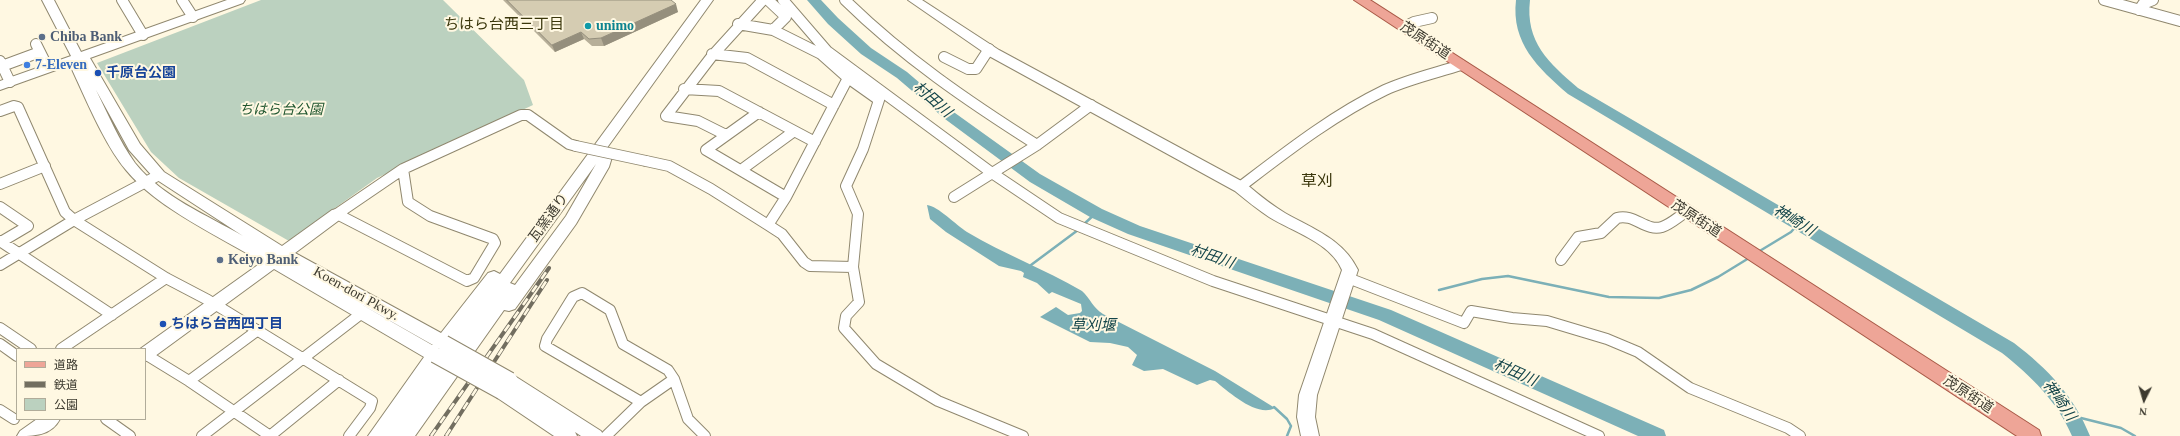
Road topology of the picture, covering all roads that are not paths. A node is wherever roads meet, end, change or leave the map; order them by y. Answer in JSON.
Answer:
{"nodes":[{"id":1,"x":48,"y":0,"type":"edge"},
{"id":2,"x":122,"y":0,"type":"edge"},
{"id":3,"x":182,"y":0,"type":"edge"},
{"id":4,"x":239,"y":0,"type":"edge"},
{"id":5,"x":707,"y":0,"type":"edge"},
{"id":6,"x":716,"y":0,"type":"edge"},
{"id":7,"x":763,"y":0,"type":"edge"},
{"id":8,"x":768,"y":0,"type":"edge"},
{"id":9,"x":783,"y":0,"type":"edge"},
{"id":10,"x":845,"y":0,"type":"edge"},
{"id":11,"x":914,"y":0,"type":"edge"},
{"id":12,"x":1361,"y":0,"type":"edge"},
{"id":13,"x":2104,"y":0,"type":"edge"},
{"id":14,"x":2153,"y":0,"type":"edge"},
{"id":15,"x":2139,"y":10,"type":"junction"},
{"id":16,"x":193,"y":17,"type":"junction"},
{"id":17,"x":1432,"y":18,"type":"dead end"},
{"id":18,"x":2180,"y":21,"type":"edge"},
{"id":19,"x":738,"y":24,"type":"junction"},
{"id":20,"x":1404,"y":27,"type":"junction"},
{"id":21,"x":773,"y":30,"type":"junction"},
{"id":22,"x":143,"y":35,"type":"junction"},
{"id":23,"x":989,"y":49,"type":"junction"},
{"id":24,"x":712,"y":54,"type":"junction"},
{"id":25,"x":944,"y":57,"type":"dead end"},
{"id":26,"x":78,"y":58,"type":"junction"},
{"id":27,"x":1,"y":64,"type":"edge"},
{"id":28,"x":46,"y":64,"type":"dead end"},
{"id":29,"x":1461,"y":65,"type":"junction"},
{"id":30,"x":848,"y":78,"type":"junction"},
{"id":31,"x":5,"y":84,"type":"edge"},
{"id":32,"x":684,"y":89,"type":"junction"},
{"id":33,"x":834,"y":105,"type":"junction"},
{"id":34,"x":1091,"y":105,"type":"junction"},
{"id":35,"x":0,"y":111,"type":"edge"},
{"id":36,"x":759,"y":112,"type":"junction"},
{"id":37,"x":794,"y":132,"type":"junction"},
{"id":38,"x":726,"y":135,"type":"junction"},
{"id":39,"x":815,"y":142,"type":"junction"},
{"id":40,"x":1037,"y":144,"type":"junction"},
{"id":41,"x":600,"y":155,"type":"junction"},
{"id":42,"x":45,"y":166,"type":"junction"},
{"id":43,"x":403,"y":168,"type":"junction"},
{"id":44,"x":741,"y":170,"type":"junction"},
{"id":45,"x":992,"y":173,"type":"junction"},
{"id":46,"x":159,"y":175,"type":"junction"},
{"id":47,"x":2,"y":181,"type":"edge"},
{"id":48,"x":146,"y":182,"type":"junction"},
{"id":49,"x":1240,"y":187,"type":"junction"},
{"id":50,"x":786,"y":197,"type":"junction"},
{"id":51,"x":954,"y":197,"type":"dead end"},
{"id":52,"x":0,"y":207,"type":"edge"},
{"id":53,"x":1686,"y":212,"type":"junction"},
{"id":54,"x":337,"y":214,"type":"junction"},
{"id":55,"x":74,"y":220,"type":"junction"},
{"id":56,"x":768,"y":225,"type":"junction"},
{"id":57,"x":1,"y":242,"type":"edge"},
{"id":58,"x":18,"y":253,"type":"junction"},
{"id":59,"x":279,"y":257,"type":"junction"},
{"id":60,"x":1561,"y":260,"type":"dead end"},
{"id":61,"x":0,"y":265,"type":"edge"},
{"id":62,"x":853,"y":267,"type":"junction"},
{"id":63,"x":166,"y":278,"type":"junction"},
{"id":64,"x":1348,"y":278,"type":"junction"},
{"id":65,"x":212,"y":302,"type":"junction"},
{"id":66,"x":362,"y":313,"type":"junction"},
{"id":67,"x":112,"y":315,"type":"junction"},
{"id":68,"x":1334,"y":322,"type":"junction"},
{"id":69,"x":0,"y":328,"type":"edge"},
{"id":70,"x":258,"y":330,"type":"junction"},
{"id":71,"x":0,"y":344,"type":"edge"},
{"id":72,"x":30,"y":348,"type":"edge"},
{"id":73,"x":62,"y":348,"type":"edge"},
{"id":74,"x":140,"y":348,"type":"edge"},
{"id":75,"x":440,"y":349,"type":"junction"},
{"id":76,"x":146,"y":353,"type":"edge"},
{"id":77,"x":16,"y":355,"type":"edge"},
{"id":78,"x":146,"y":355,"type":"edge"},
{"id":79,"x":303,"y":358,"type":"junction"},
{"id":80,"x":467,"y":364,"type":"junction"},
{"id":81,"x":674,"y":379,"type":"junction"},
{"id":82,"x":189,"y":380,"type":"junction"},
{"id":83,"x":339,"y":380,"type":"junction"},
{"id":84,"x":506,"y":386,"type":"junction"},
{"id":85,"x":641,"y":402,"type":"junction"},
{"id":86,"x":0,"y":410,"type":"edge"},
{"id":87,"x":233,"y":411,"type":"junction"},
{"id":88,"x":35,"y":420,"type":"edge"},
{"id":89,"x":49,"y":420,"type":"edge"},
{"id":90,"x":107,"y":420,"type":"edge"},
{"id":91,"x":14,"y":428,"type":"edge"},
{"id":92,"x":26,"y":436,"type":"edge"},
{"id":93,"x":130,"y":436,"type":"edge"},
{"id":94,"x":202,"y":436,"type":"edge"},
{"id":95,"x":270,"y":436,"type":"edge"},
{"id":96,"x":349,"y":436,"type":"edge"},
{"id":97,"x":377,"y":436,"type":"edge"},
{"id":98,"x":391,"y":436,"type":"edge"},
{"id":99,"x":404,"y":436,"type":"edge"},
{"id":100,"x":416,"y":436,"type":"edge"},
{"id":101,"x":568,"y":436,"type":"edge"},
{"id":102,"x":595,"y":436,"type":"edge"},
{"id":103,"x":606,"y":436,"type":"edge"},
{"id":104,"x":704,"y":436,"type":"edge"},
{"id":105,"x":1023,"y":436,"type":"edge"},
{"id":106,"x":1310,"y":436,"type":"edge"},
{"id":107,"x":1599,"y":436,"type":"edge"},
{"id":108,"x":1800,"y":436,"type":"edge"},
{"id":109,"x":2032,"y":436,"type":"edge"}],
"edges":[{"from":1,"to":26,"type":"street","name":"Koen-dori Pkwy."},
{"from":2,"to":22,"type":"street"},
{"from":3,"to":16,"type":"street"},
{"from":4,"to":16,"type":"street"},
{"from":5,"to":41,"type":"street","name":"瓦窯通り"},
{"from":6,"to":41,"type":"street","name":"瓦窯通り"},
{"from":7,"to":19,"type":"street"},
{"from":8,"to":21,"type":"street"},
{"from":9,"to":45,"type":"street"},
{"from":10,"to":40,"type":"street"},
{"from":11,"to":23,"type":"street"},
{"from":12,"to":20,"type":"main road","name":"茂原街道"},
{"from":13,"to":15,"type":"street"},
{"from":14,"to":15,"type":"street"},
{"from":15,"to":18,"type":"street"},
{"from":16,"to":22,"type":"street"},
{"from":17,"to":20,"type":"street"},
{"from":19,"to":21,"type":"street"},
{"from":19,"to":24,"type":"street"},
{"from":20,"to":29,"type":"main road","name":"茂原街道"},
{"from":21,"to":30,"type":"street"},
{"from":22,"to":26,"type":"street"},
{"from":23,"to":25,"type":"street"},
{"from":23,"to":34,"type":"street"},
{"from":24,"to":32,"type":"street"},
{"from":24,"to":33,"type":"street"},
{"from":26,"to":31,"type":"street"},
{"from":26,"to":46,"type":"street","name":"Koen-dori Pkwy."},
{"from":26,"to":48,"type":"street","name":"Koen-dori Pkwy."},
{"from":27,"to":28,"type":"street"},
{"from":27,"to":31,"type":"street"},
{"from":29,"to":49,"type":"street"},
{"from":29,"to":53,"type":"main road","name":"茂原街道"},
{"from":30,"to":33,"type":"street"},
{"from":30,"to":62,"type":"street"},
{"from":32,"to":36,"type":"street"},
{"from":32,"to":38,"type":"street"},
{"from":33,"to":39,"type":"street"},
{"from":34,"to":40,"type":"street"},
{"from":34,"to":49,"type":"street"},
{"from":35,"to":42,"type":"street"},
{"from":36,"to":37,"type":"street"},
{"from":36,"to":38,"type":"street"},
{"from":37,"to":39,"type":"street"},
{"from":37,"to":44,"type":"street"},
{"from":38,"to":44,"type":"street"},
{"from":39,"to":50,"type":"street"},
{"from":40,"to":45,"type":"street"},
{"from":41,"to":75,"type":"street"},
{"from":41,"to":80,"type":"street"},
{"from":41,"to":98,"type":"street","name":"瓦窯通り"},
{"from":41,"to":99,"type":"street","name":"瓦窯通り"},
{"from":42,"to":47,"type":"street"},
{"from":42,"to":55,"type":"street"},
{"from":43,"to":54,"type":"street"},
{"from":43,"to":54,"type":"street"},
{"from":43,"to":56,"type":"street","bridge":true},
{"from":44,"to":50,"type":"street"},
{"from":45,"to":51,"type":"street"},
{"from":45,"to":68,"type":"street"},
{"from":46,"to":48,"type":"street"},
{"from":46,"to":59,"type":"street","name":"Koen-dori Pkwy."},
{"from":48,"to":55,"type":"street"},
{"from":48,"to":59,"type":"street","name":"Koen-dori Pkwy."},
{"from":49,"to":64,"type":"street"},
{"from":50,"to":56,"type":"street"},
{"from":52,"to":57,"type":"street"},
{"from":53,"to":60,"type":"street"},
{"from":53,"to":109,"type":"main road","name":"茂原街道"},
{"from":54,"to":59,"type":"street"},
{"from":55,"to":58,"type":"street"},
{"from":55,"to":63,"type":"street"},
{"from":56,"to":62,"type":"street"},
{"from":57,"to":58,"type":"street"},
{"from":58,"to":61,"type":"street"},
{"from":58,"to":67,"type":"street"},
{"from":59,"to":65,"type":"street"},
{"from":59,"to":66,"type":"street","name":"Koen-dori Pkwy."},
{"from":59,"to":75,"type":"street","name":"Koen-dori Pkwy."},
{"from":62,"to":105,"type":"street"},
{"from":63,"to":65,"type":"street"},
{"from":63,"to":67,"type":"street"},
{"from":64,"to":68,"type":"street"},
{"from":64,"to":108,"type":"street"},
{"from":65,"to":70,"type":"street"},
{"from":65,"to":74,"type":"street"},
{"from":65,"to":76,"type":"street"},
{"from":66,"to":75,"type":"street","name":"Koen-dori Pkwy."},
{"from":66,"to":79,"type":"street"},
{"from":67,"to":73,"type":"street"},
{"from":68,"to":106,"type":"street"},
{"from":68,"to":107,"type":"street"},
{"from":69,"to":72,"type":"street"},
{"from":70,"to":79,"type":"street"},
{"from":70,"to":82,"type":"street"},
{"from":71,"to":77,"type":"street"},
{"from":75,"to":80,"type":"street","name":"Koen-dori Pkwy.","bridge":true},
{"from":75,"to":97,"type":"street"},
{"from":78,"to":82,"type":"street"},
{"from":79,"to":83,"type":"street"},
{"from":79,"to":87,"type":"street"},
{"from":80,"to":84,"type":"street","name":"Koen-dori Pkwy.","bridge":true},
{"from":80,"to":100,"type":"street"},
{"from":81,"to":85,"type":"street"},
{"from":81,"to":85,"type":"street"},
{"from":81,"to":104,"type":"street"},
{"from":82,"to":87,"type":"street"},
{"from":83,"to":95,"type":"street"},
{"from":83,"to":96,"type":"street"},
{"from":84,"to":101,"type":"street","name":"Koen-dori Pkwy."},
{"from":84,"to":102,"type":"street","name":"Koen-dori Pkwy."},
{"from":85,"to":103,"type":"street"},
{"from":86,"to":91,"type":"street"},
{"from":87,"to":94,"type":"street"},
{"from":87,"to":95,"type":"street"},
{"from":88,"to":91,"type":"street"},
{"from":89,"to":92,"type":"street"},
{"from":90,"to":93,"type":"street"}]}
